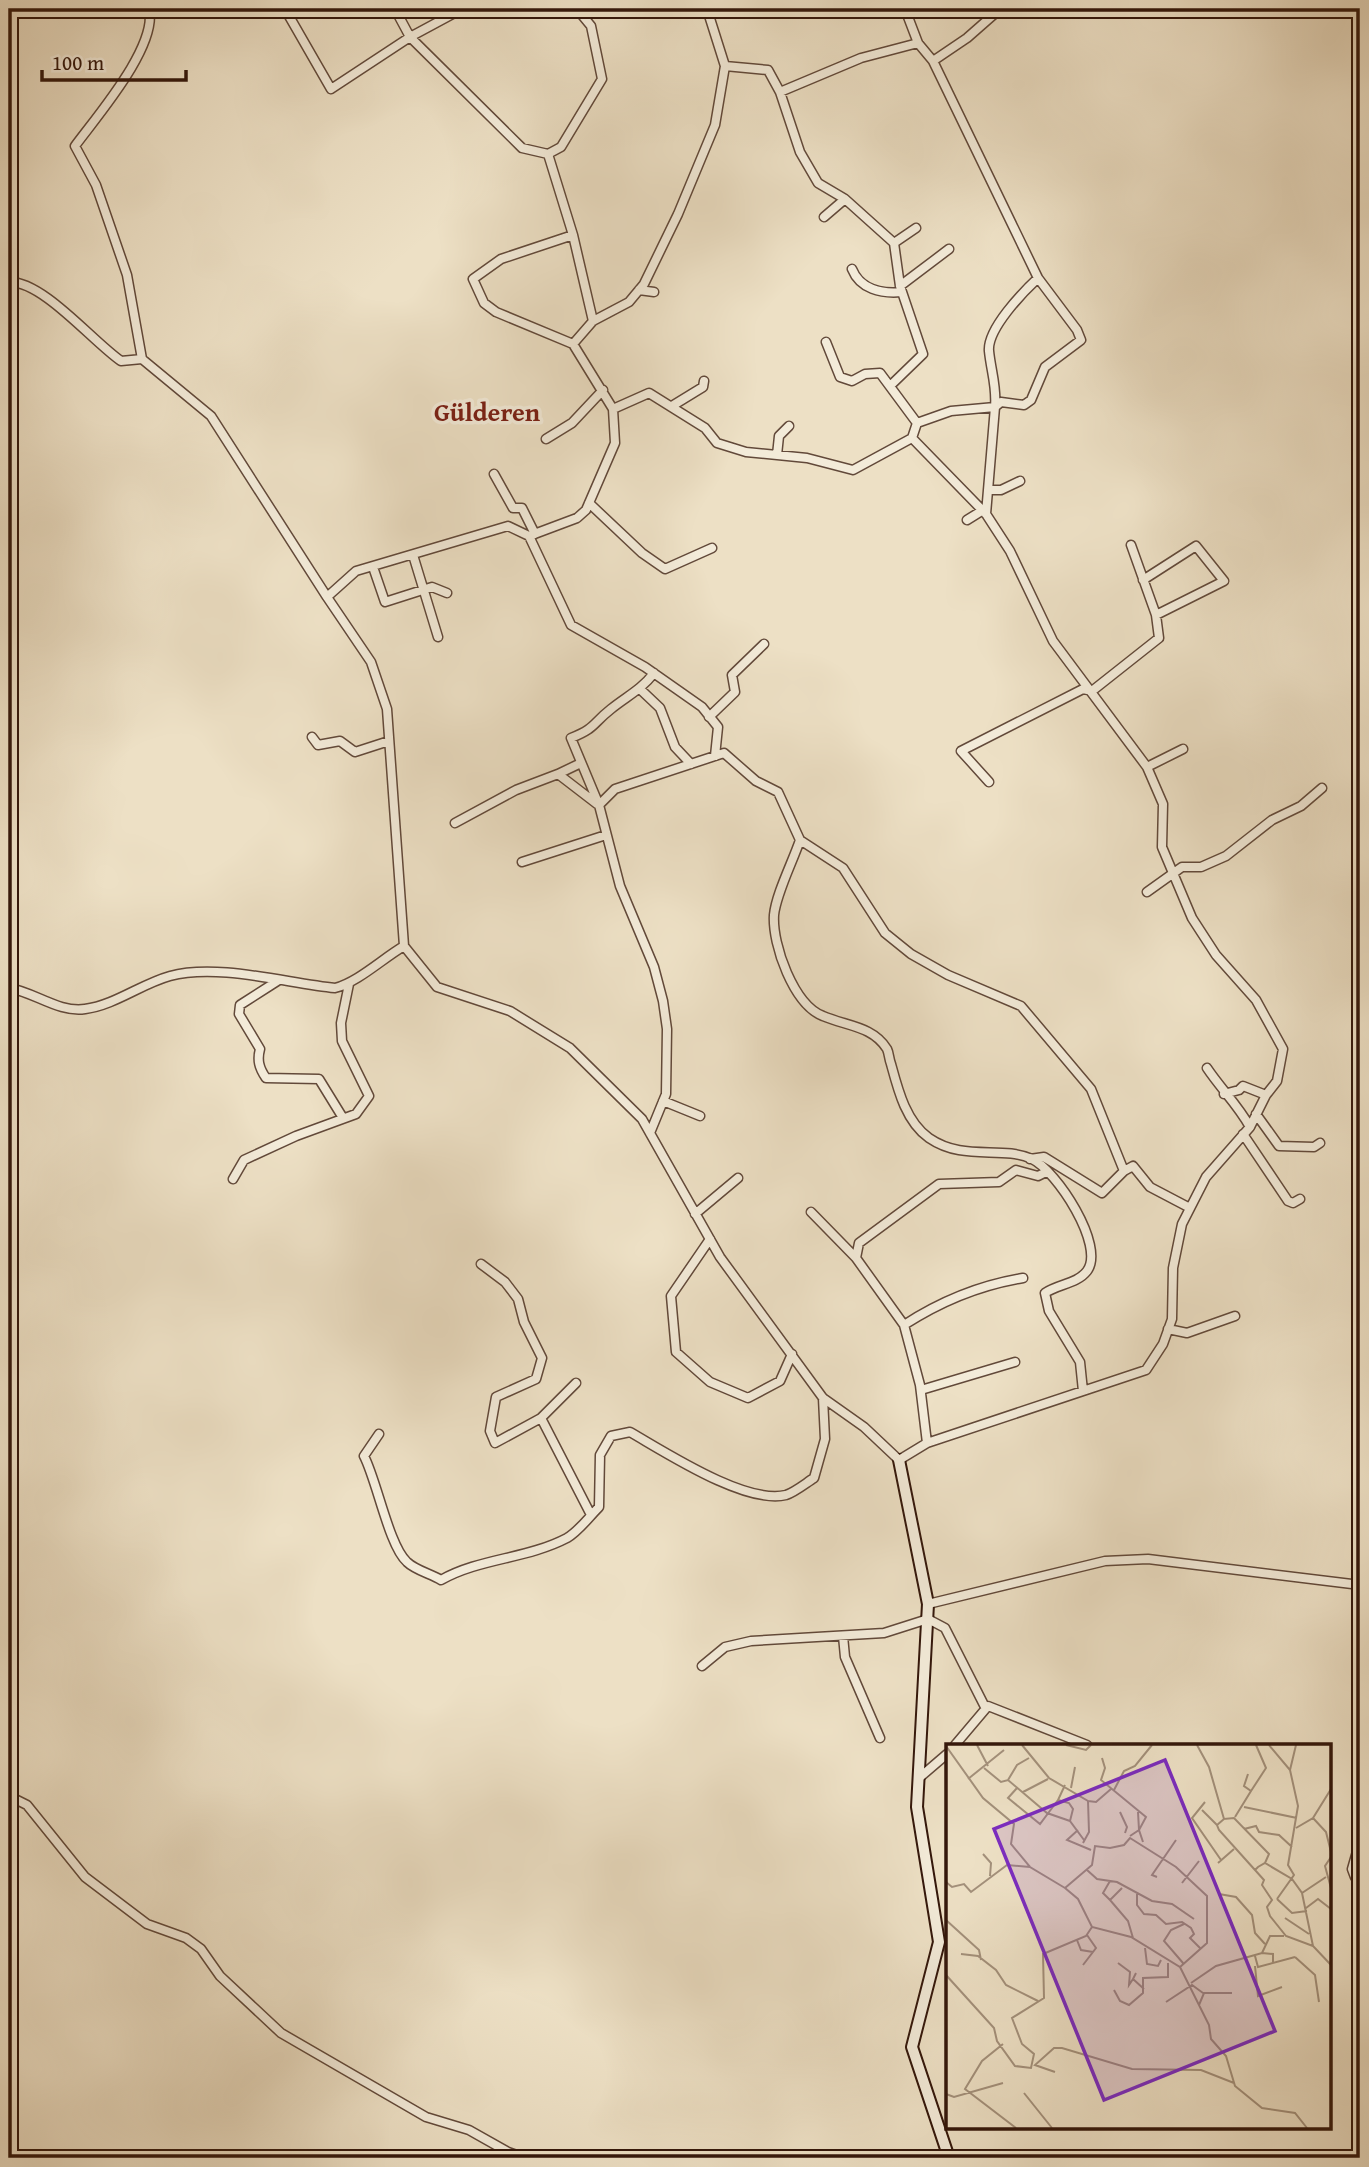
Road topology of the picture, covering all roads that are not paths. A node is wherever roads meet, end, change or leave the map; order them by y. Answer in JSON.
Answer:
{"nodes":[{"id":1,"x":149,"y":9,"type":"edge"},
{"id":2,"x":285,"y":9,"type":"edge"},
{"id":3,"x":395,"y":9,"type":"edge"},
{"id":4,"x":462,"y":9,"type":"edge"},
{"id":5,"x":578,"y":9,"type":"edge"},
{"id":6,"x":707,"y":9,"type":"edge"},
{"id":7,"x":905,"y":9,"type":"edge"},
{"id":8,"x":1000,"y":9,"type":"edge"},
{"id":9,"x":410,"y":37,"type":"junction"},
{"id":10,"x":918,"y":43,"type":"junction"},
{"id":11,"x":933,"y":61,"type":"junction"},
{"id":12,"x":725,"y":65,"type":"junction"},
{"id":13,"x":780,"y":92,"type":"junction"},
{"id":14,"x":548,"y":154,"type":"junction"},
{"id":15,"x":845,"y":199,"type":"junction"},
{"id":16,"x":824,"y":217,"type":"dead end"},
{"id":17,"x":916,"y":228,"type":"dead end"},
{"id":18,"x":573,"y":235,"type":"junction"},
{"id":19,"x":894,"y":243,"type":"junction"},
{"id":20,"x":949,"y":249,"type":"dead end"},
{"id":21,"x":852,"y":269,"type":"dead end"},
{"id":22,"x":1038,"y":278,"type":"junction"},
{"id":23,"x":9,"y":282,"type":"edge"},
{"id":24,"x":901,"y":289,"type":"junction"},
{"id":25,"x":639,"y":290,"type":"junction"},
{"id":26,"x":654,"y":292,"type":"dead end"},
{"id":27,"x":593,"y":321,"type":"junction"},
{"id":28,"x":826,"y":342,"type":"dead end"},
{"id":29,"x":573,"y":344,"type":"junction"},
{"id":30,"x":142,"y":359,"type":"junction"},
{"id":31,"x":704,"y":381,"type":"dead end"},
{"id":32,"x":891,"y":386,"type":"junction"},
{"id":33,"x":603,"y":390,"type":"junction"},
{"id":34,"x":671,"y":406,"type":"junction"},
{"id":35,"x":995,"y":407,"type":"junction"},
{"id":36,"x":613,"y":408,"type":"junction"},
{"id":37,"x":917,"y":423,"type":"junction"},
{"id":38,"x":789,"y":426,"type":"dead end"},
{"id":39,"x":912,"y":438,"type":"junction"},
{"id":40,"x":546,"y":439,"type":"dead end"},
{"id":41,"x":777,"y":455,"type":"junction"},
{"id":42,"x":494,"y":474,"type":"dead end"},
{"id":43,"x":1020,"y":481,"type":"dead end"},
{"id":44,"x":989,"y":490,"type":"junction"},
{"id":45,"x":589,"y":503,"type":"junction"},
{"id":46,"x":985,"y":512,"type":"junction"},
{"id":47,"x":967,"y":520,"type":"dead end"},
{"id":48,"x":532,"y":535,"type":"junction"},
{"id":49,"x":1131,"y":545,"type":"dead end"},
{"id":50,"x":712,"y":548,"type":"dead end"},
{"id":51,"x":413,"y":555,"type":"junction"},
{"id":52,"x":373,"y":567,"type":"junction"},
{"id":53,"x":1143,"y":580,"type":"junction"},
{"id":54,"x":424,"y":590,"type":"junction"},
{"id":55,"x":447,"y":593,"type":"dead end"},
{"id":56,"x":327,"y":597,"type":"junction"},
{"id":57,"x":1156,"y":615,"type":"junction"},
{"id":58,"x":438,"y":637,"type":"dead end"},
{"id":59,"x":764,"y":644,"type":"dead end"},
{"id":60,"x":654,"y":673,"type":"junction"},
{"id":61,"x":641,"y":690,"type":"junction"},
{"id":62,"x":1092,"y":691,"type":"junction"},
{"id":63,"x":709,"y":717,"type":"junction"},
{"id":64,"x":312,"y":737,"type":"dead end"},
{"id":65,"x":389,"y":741,"type":"junction"},
{"id":66,"x":1184,"y":750,"type":"dead end"},
{"id":67,"x":715,"y":756,"type":"junction"},
{"id":68,"x":581,"y":763,"type":"junction"},
{"id":69,"x":691,"y":764,"type":"junction"},
{"id":70,"x":1147,"y":767,"type":"junction"},
{"id":71,"x":558,"y":774,"type":"junction"},
{"id":72,"x":989,"y":782,"type":"dead end"},
{"id":73,"x":1322,"y":788,"type":"dead end"},
{"id":74,"x":599,"y":806,"type":"junction"},
{"id":75,"x":455,"y":823,"type":"dead end"},
{"id":76,"x":606,"y":835,"type":"junction"},
{"id":77,"x":800,"y":840,"type":"junction"},
{"id":78,"x":522,"y":862,"type":"dead end"},
{"id":79,"x":1171,"y":873,"type":"junction"},
{"id":80,"x":1147,"y":892,"type":"dead end"},
{"id":81,"x":404,"y":946,"type":"junction"},
{"id":82,"x":279,"y":981,"type":"junction"},
{"id":83,"x":349,"y":984,"type":"junction"},
{"id":84,"x":9,"y":988,"type":"edge"},
{"id":85,"x":1207,"y":1068,"type":"dead end"},
{"id":86,"x":1224,"y":1094,"type":"junction"},
{"id":87,"x":1266,"y":1095,"type":"junction"},
{"id":88,"x":663,"y":1101,"type":"junction"},
{"id":89,"x":1256,"y":1114,"type":"junction"},
{"id":90,"x":700,"y":1116,"type":"dead end"},
{"id":91,"x":343,"y":1118,"type":"junction"},
{"id":92,"x":1247,"y":1130,"type":"junction"},
{"id":93,"x":650,"y":1133,"type":"junction"},
{"id":94,"x":1320,"y":1143,"type":"dead end"},
{"id":95,"x":1030,"y":1159,"type":"junction"},
{"id":96,"x":1124,"y":1171,"type":"junction"},
{"id":97,"x":1046,"y":1172,"type":"junction"},
{"id":98,"x":738,"y":1178,"type":"dead end"},
{"id":99,"x":233,"y":1180,"type":"dead end"},
{"id":100,"x":1300,"y":1199,"type":"dead end"},
{"id":101,"x":1190,"y":1209,"type":"junction"},
{"id":102,"x":811,"y":1212,"type":"dead end"},
{"id":103,"x":695,"y":1213,"type":"junction"},
{"id":104,"x":710,"y":1239,"type":"junction"},
{"id":105,"x":856,"y":1258,"type":"junction"},
{"id":106,"x":481,"y":1264,"type":"dead end"},
{"id":107,"x":1023,"y":1278,"type":"dead end"},
{"id":108,"x":1235,"y":1316,"type":"dead end"},
{"id":109,"x":904,"y":1325,"type":"junction"},
{"id":110,"x":1168,"y":1329,"type":"junction"},
{"id":111,"x":792,"y":1354,"type":"junction"},
{"id":112,"x":1015,"y":1362,"type":"dead end"},
{"id":113,"x":576,"y":1383,"type":"dead end"},
{"id":114,"x":921,"y":1390,"type":"junction"},
{"id":115,"x":1083,"y":1391,"type":"junction"},
{"id":116,"x":823,"y":1398,"type":"junction"},
{"id":117,"x":541,"y":1418,"type":"junction"},
{"id":118,"x":379,"y":1434,"type":"dead end"},
{"id":119,"x":927,"y":1443,"type":"junction"},
{"id":120,"x":899,"y":1460,"type":"junction"},
{"id":121,"x":591,"y":1515,"type":"junction"},
{"id":122,"x":1360,"y":1585,"type":"edge"},
{"id":123,"x":928,"y":1604,"type":"junction"},
{"id":124,"x":928,"y":1619,"type":"junction"},
{"id":125,"x":843,"y":1636,"type":"junction"},
{"id":126,"x":702,"y":1666,"type":"dead end"},
{"id":127,"x":985,"y":1707,"type":"junction"},
{"id":128,"x":880,"y":1738,"type":"dead end"},
{"id":129,"x":956,"y":1744,"type":"edge"},
{"id":130,"x":1085,"y":1744,"type":"edge"},
{"id":131,"x":946,"y":1755,"type":"edge"},
{"id":132,"x":919,"y":1777,"type":"junction"},
{"id":133,"x":9,"y":1796,"type":"edge"},
{"id":134,"x":1360,"y":1842,"type":"edge"},
{"id":135,"x":1360,"y":1877,"type":"edge"},
{"id":136,"x":525,"y":2158,"type":"edge"},
{"id":137,"x":949,"y":2158,"type":"edge"}],
"edges":[{"from":1,"to":30,"type":"street"},
{"from":2,"to":9,"type":"street"},
{"from":3,"to":9,"type":"street"},
{"from":4,"to":9,"type":"street"},
{"from":5,"to":14,"type":"street"},
{"from":6,"to":12,"type":"street"},
{"from":7,"to":10,"type":"street"},
{"from":8,"to":11,"type":"street"},
{"from":9,"to":14,"type":"street"},
{"from":10,"to":11,"type":"street"},
{"from":10,"to":13,"type":"street"},
{"from":11,"to":22,"type":"street"},
{"from":12,"to":13,"type":"street"},
{"from":12,"to":25,"type":"street"},
{"from":13,"to":15,"type":"street"},
{"from":14,"to":18,"type":"street"},
{"from":15,"to":16,"type":"street"},
{"from":15,"to":19,"type":"street"},
{"from":17,"to":19,"type":"street"},
{"from":18,"to":27,"type":"street"},
{"from":18,"to":29,"type":"street"},
{"from":19,"to":24,"type":"street"},
{"from":20,"to":24,"type":"street"},
{"from":21,"to":24,"type":"street"},
{"from":22,"to":35,"type":"street"},
{"from":22,"to":35,"type":"street"},
{"from":23,"to":30,"type":"street"},
{"from":24,"to":32,"type":"street"},
{"from":25,"to":26,"type":"street"},
{"from":25,"to":27,"type":"street"},
{"from":27,"to":29,"type":"street"},
{"from":28,"to":32,"type":"street"},
{"from":29,"to":33,"type":"street"},
{"from":30,"to":56,"type":"street"},
{"from":31,"to":34,"type":"street"},
{"from":32,"to":37,"type":"street"},
{"from":33,"to":36,"type":"street"},
{"from":33,"to":40,"type":"street"},
{"from":34,"to":36,"type":"street"},
{"from":34,"to":41,"type":"street"},
{"from":35,"to":37,"type":"street"},
{"from":35,"to":44,"type":"street"},
{"from":36,"to":45,"type":"street"},
{"from":37,"to":39,"type":"street"},
{"from":38,"to":41,"type":"street"},
{"from":39,"to":41,"type":"street"},
{"from":39,"to":46,"type":"street"},
{"from":42,"to":48,"type":"street"},
{"from":43,"to":44,"type":"street"},
{"from":44,"to":46,"type":"street"},
{"from":45,"to":48,"type":"street"},
{"from":45,"to":50,"type":"street"},
{"from":46,"to":47,"type":"street"},
{"from":46,"to":62,"type":"street"},
{"from":48,"to":51,"type":"street"},
{"from":48,"to":60,"type":"street"},
{"from":49,"to":53,"type":"street"},
{"from":51,"to":52,"type":"street"},
{"from":51,"to":54,"type":"street"},
{"from":52,"to":54,"type":"street"},
{"from":52,"to":56,"type":"street"},
{"from":53,"to":57,"type":"street"},
{"from":53,"to":57,"type":"street"},
{"from":54,"to":55,"type":"street"},
{"from":54,"to":58,"type":"street"},
{"from":56,"to":65,"type":"street"},
{"from":57,"to":62,"type":"street"},
{"from":59,"to":63,"type":"street"},
{"from":60,"to":61,"type":"street"},
{"from":60,"to":63,"type":"street"},
{"from":61,"to":68,"type":"street"},
{"from":61,"to":69,"type":"street"},
{"from":62,"to":70,"type":"street"},
{"from":62,"to":72,"type":"street"},
{"from":63,"to":67,"type":"street"},
{"from":64,"to":65,"type":"street"},
{"from":65,"to":81,"type":"street"},
{"from":66,"to":70,"type":"street"},
{"from":67,"to":69,"type":"street"},
{"from":67,"to":77,"type":"street"},
{"from":68,"to":71,"type":"street"},
{"from":68,"to":74,"type":"street"},
{"from":69,"to":74,"type":"street"},
{"from":70,"to":79,"type":"street"},
{"from":71,"to":74,"type":"street"},
{"from":71,"to":75,"type":"street"},
{"from":73,"to":79,"type":"street"},
{"from":74,"to":76,"type":"street"},
{"from":76,"to":78,"type":"street"},
{"from":76,"to":88,"type":"street"},
{"from":77,"to":95,"type":"street"},
{"from":77,"to":96,"type":"street"},
{"from":79,"to":80,"type":"street"},
{"from":79,"to":87,"type":"street"},
{"from":81,"to":83,"type":"street"},
{"from":81,"to":93,"type":"street"},
{"from":82,"to":83,"type":"street"},
{"from":82,"to":84,"type":"street"},
{"from":82,"to":91,"type":"street"},
{"from":83,"to":91,"type":"street"},
{"from":85,"to":86,"type":"street"},
{"from":86,"to":87,"type":"street"},
{"from":86,"to":92,"type":"street"},
{"from":87,"to":89,"type":"street"},
{"from":88,"to":90,"type":"street"},
{"from":88,"to":93,"type":"street"},
{"from":89,"to":92,"type":"street"},
{"from":89,"to":94,"type":"street"},
{"from":91,"to":99,"type":"street"},
{"from":92,"to":100,"type":"street"},
{"from":92,"to":101,"type":"street"},
{"from":93,"to":103,"type":"street"},
{"from":95,"to":96,"type":"street"},
{"from":95,"to":97,"type":"street"},
{"from":96,"to":101,"type":"street"},
{"from":97,"to":105,"type":"street"},
{"from":97,"to":115,"type":"street"},
{"from":98,"to":103,"type":"street"},
{"from":101,"to":110,"type":"street"},
{"from":102,"to":105,"type":"street"},
{"from":103,"to":104,"type":"street"},
{"from":104,"to":111,"type":"street"},
{"from":104,"to":111,"type":"street"},
{"from":105,"to":109,"type":"street"},
{"from":106,"to":117,"type":"street"},
{"from":107,"to":109,"type":"street"},
{"from":108,"to":110,"type":"street"},
{"from":109,"to":114,"type":"street"},
{"from":110,"to":115,"type":"street"},
{"from":111,"to":116,"type":"street"},
{"from":112,"to":114,"type":"street"},
{"from":113,"to":117,"type":"street"},
{"from":114,"to":119,"type":"street"},
{"from":115,"to":119,"type":"street"},
{"from":116,"to":120,"type":"street"},
{"from":116,"to":121,"type":"street"},
{"from":117,"to":121,"type":"street"},
{"from":118,"to":121,"type":"street"},
{"from":119,"to":120,"type":"street"},
{"from":120,"to":123,"type":"street"},
{"from":122,"to":123,"type":"street"},
{"from":123,"to":124,"type":"street"},
{"from":124,"to":125,"type":"street"},
{"from":124,"to":127,"type":"street"},
{"from":124,"to":132,"type":"street"},
{"from":125,"to":126,"type":"street"},
{"from":125,"to":128,"type":"street"},
{"from":127,"to":129,"type":"street"},
{"from":127,"to":130,"type":"street"},
{"from":131,"to":132,"type":"street"},
{"from":132,"to":137,"type":"street"},
{"from":133,"to":136,"type":"street"},
{"from":134,"to":135,"type":"street"}]}
